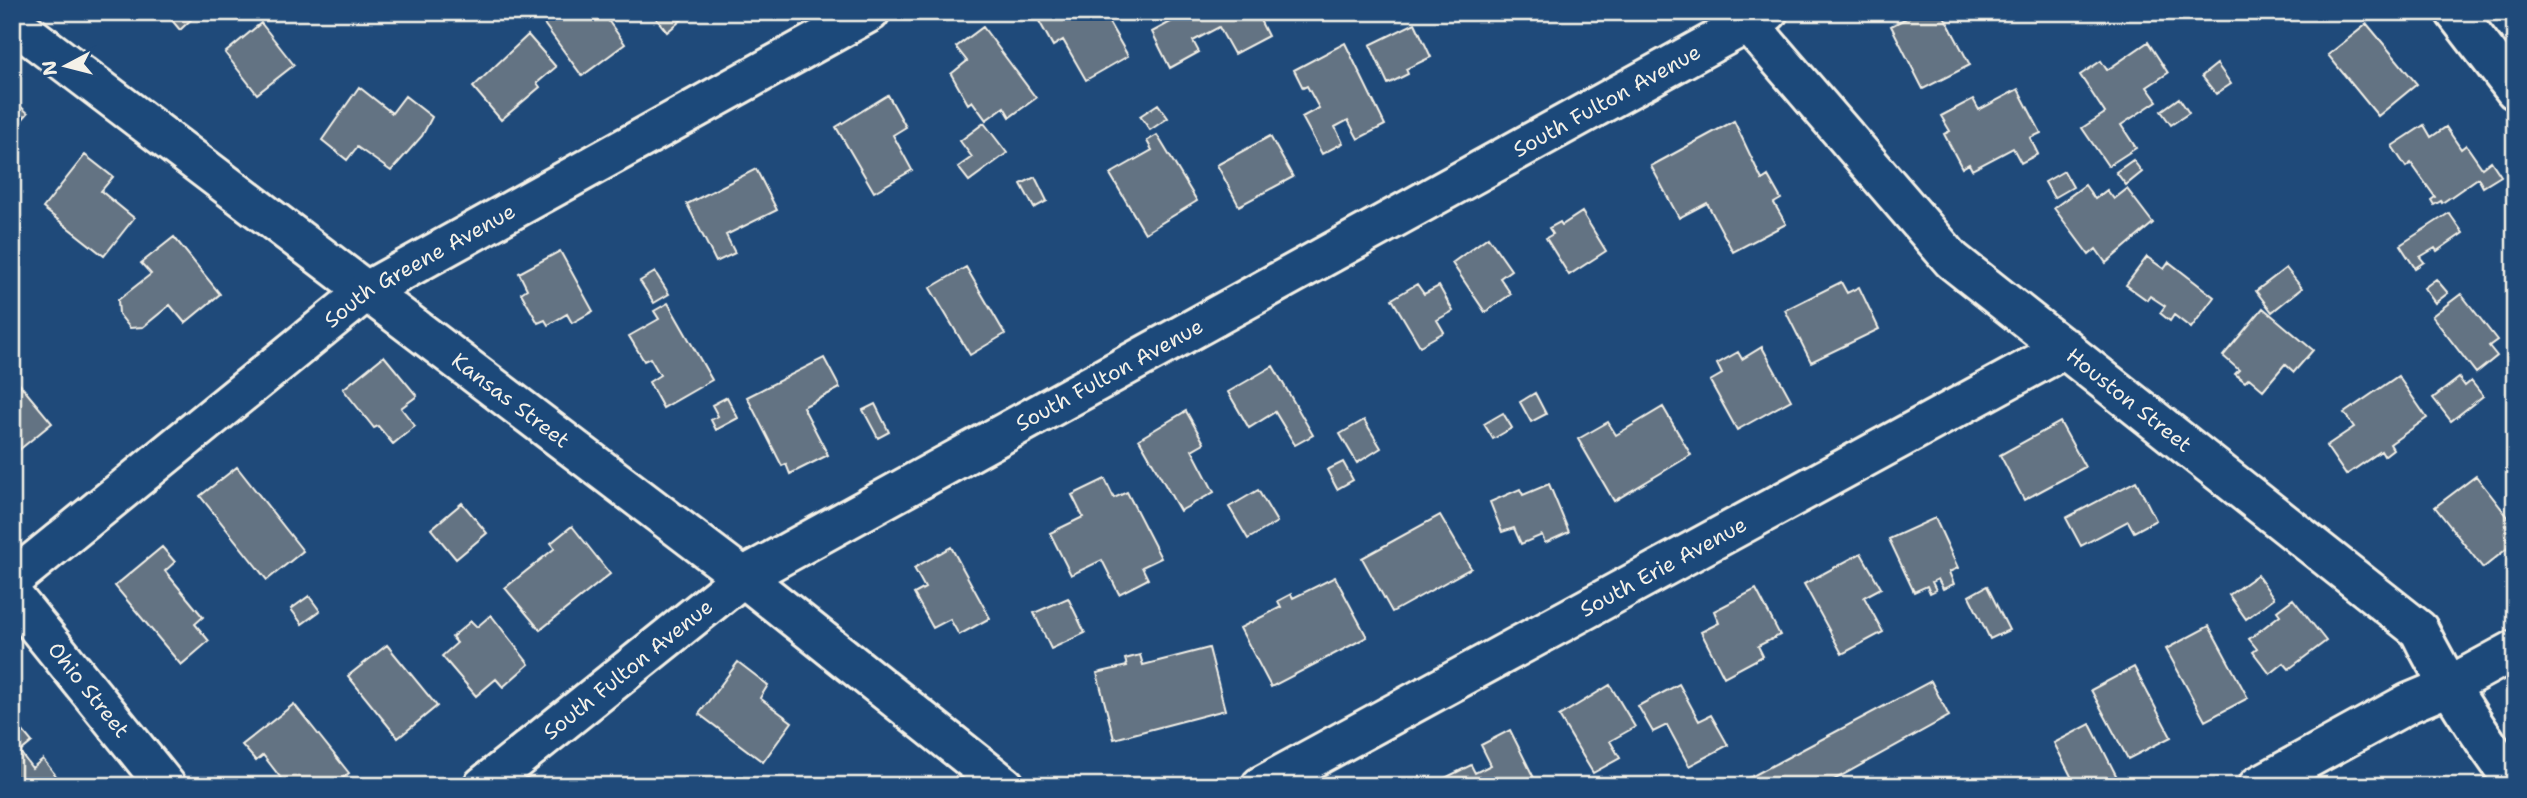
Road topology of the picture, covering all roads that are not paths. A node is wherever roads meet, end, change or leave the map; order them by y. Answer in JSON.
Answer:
{"nodes":[{"id":1,"x":870,"y":12,"type":"edge"},
{"id":2,"x":2455,"y":12,"type":"edge"},
{"id":3,"x":1753,"y":16,"type":"edge"},
{"id":4,"x":12,"y":22,"type":"edge"},
{"id":5,"x":2515,"y":90,"type":"edge"},
{"id":6,"x":368,"y":290,"type":"junction"},
{"id":7,"x":2066,"y":348,"type":"junction"},
{"id":8,"x":743,"y":576,"type":"junction"},
{"id":9,"x":12,"y":580,"type":"edge"},
{"id":10,"x":12,"y":595,"type":"edge"},
{"id":11,"x":2515,"y":650,"type":"edge"},
{"id":12,"x":2447,"y":687,"type":"junction"},
{"id":13,"x":2515,"y":783,"type":"edge"},
{"id":14,"x":166,"y":786,"type":"edge"},
{"id":15,"x":483,"y":786,"type":"edge"},
{"id":16,"x":1005,"y":786,"type":"edge"},
{"id":17,"x":1261,"y":786,"type":"edge"},
{"id":18,"x":2258,"y":786,"type":"edge"}],
"edges":[{"from":1,"to":6,"type":"street","name":"South Greene Avenue"},
{"from":2,"to":5,"type":"street"},
{"from":3,"to":7,"type":"street","name":"Houston Street"},
{"from":3,"to":8,"type":"street","name":"South Fulton Avenue"},
{"from":4,"to":6,"type":"street","name":"Kansas Street"},
{"from":6,"to":8,"type":"street","name":"Kansas Street"},
{"from":6,"to":9,"type":"street","name":"South Greene Avenue"},
{"from":7,"to":12,"type":"street","name":"Houston Street"},
{"from":7,"to":17,"type":"street","name":"South Erie Avenue"},
{"from":8,"to":15,"type":"street","name":"South Fulton Avenue"},
{"from":8,"to":16,"type":"street","name":"Kansas Street"},
{"from":10,"to":14,"type":"street","name":"Ohio Street"},
{"from":11,"to":12,"type":"street"},
{"from":12,"to":13,"type":"street","name":"Houston Street"},
{"from":12,"to":18,"type":"street"}]}
